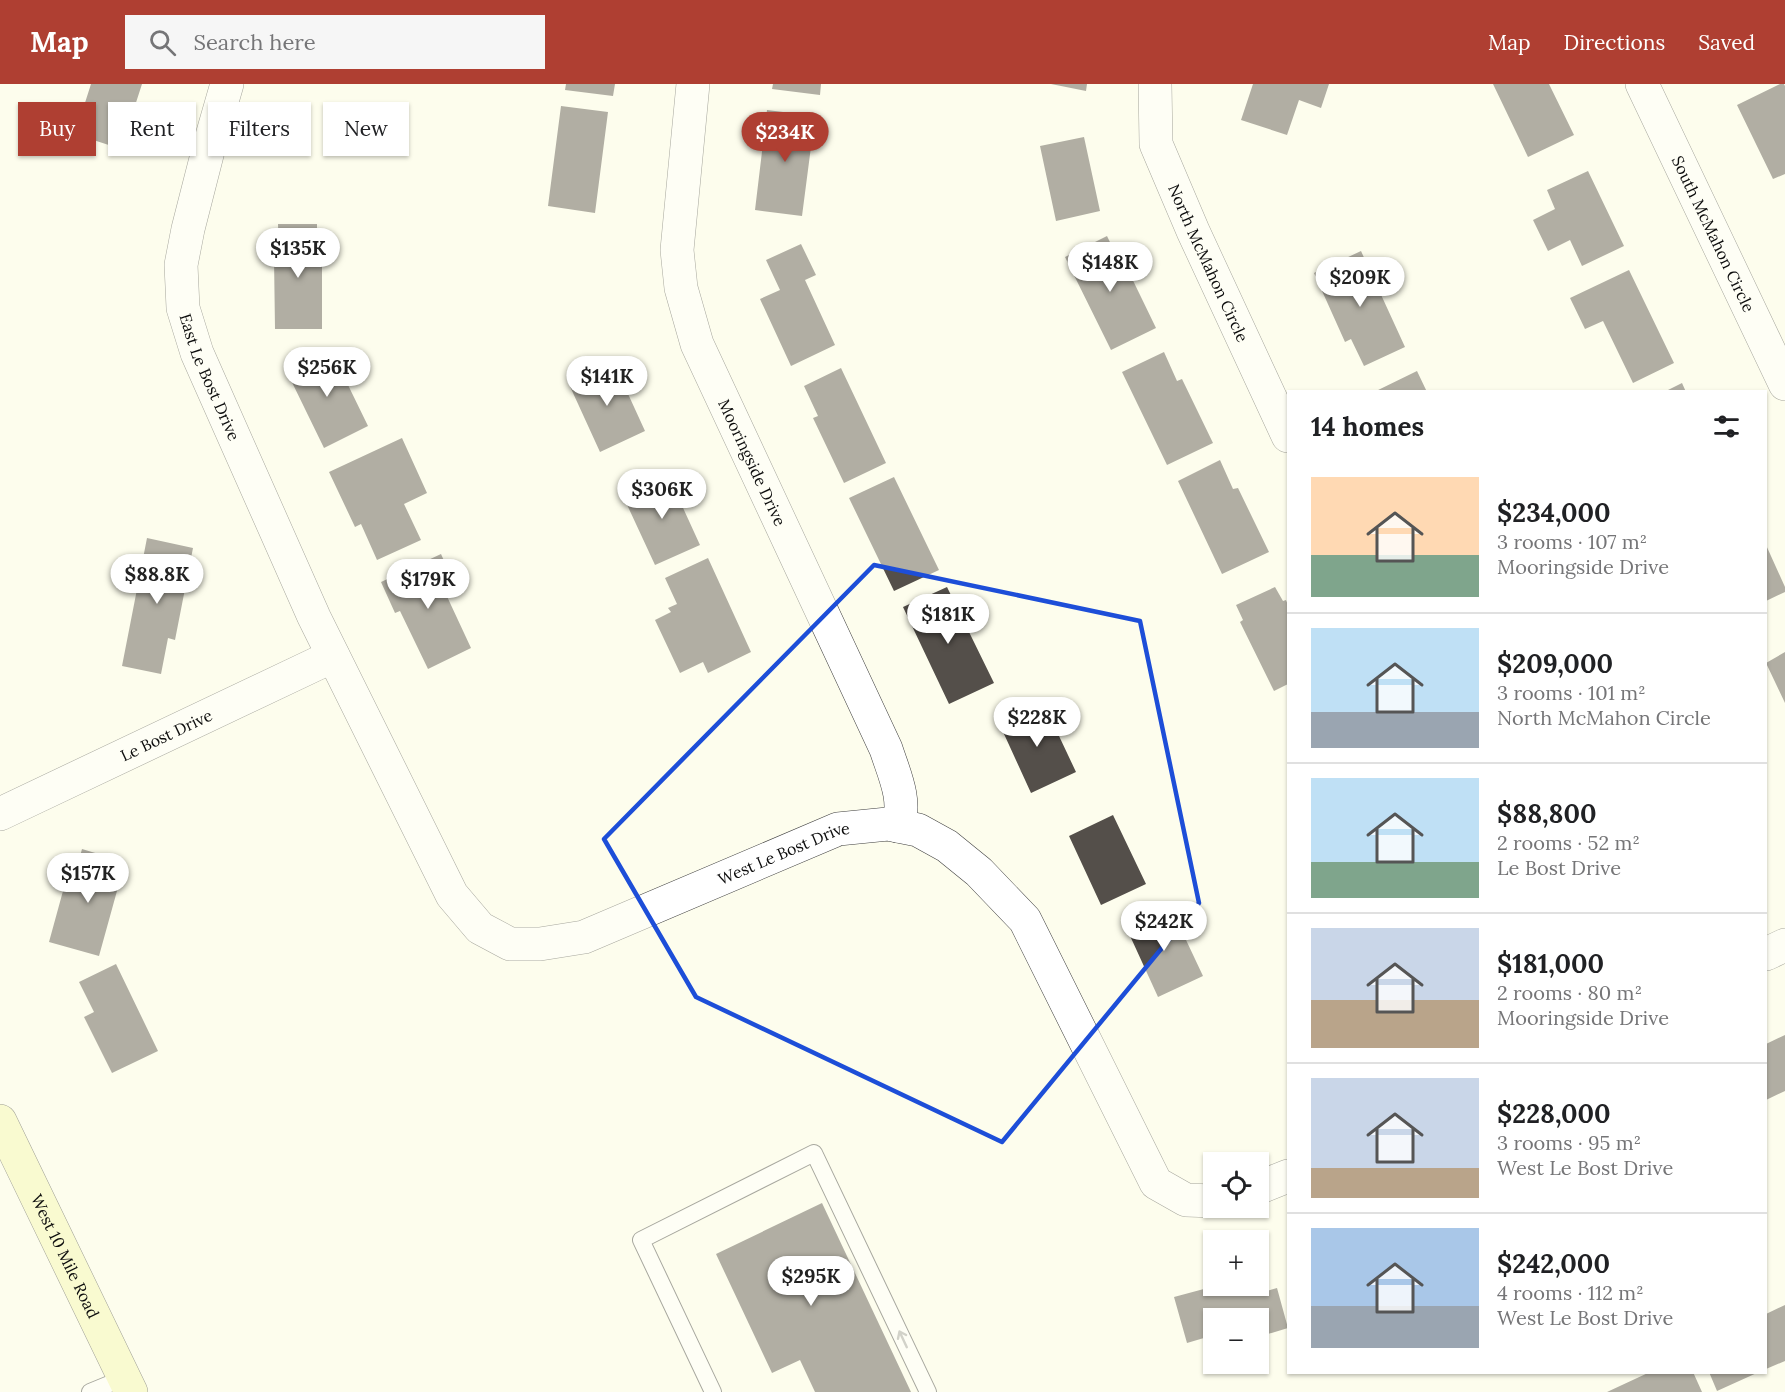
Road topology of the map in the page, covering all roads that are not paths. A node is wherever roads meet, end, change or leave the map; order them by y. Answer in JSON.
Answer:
{"nodes":[{"id":1,"x":227,"y":84,"type":"edge"},
{"id":2,"x":693,"y":84,"type":"edge"},
{"id":3,"x":1155,"y":84,"type":"edge"},
{"id":4,"x":1642,"y":84,"type":"edge"},
{"id":5,"x":1785,"y":384,"type":"edge"},
{"id":6,"x":1287,"y":434,"type":"edge"},
{"id":7,"x":333,"y":656,"type":"junction"},
{"id":8,"x":0,"y":814,"type":"edge"},
{"id":9,"x":898,"y":826,"type":"junction"},
{"id":10,"x":1785,"y":945,"type":"edge"},
{"id":11,"x":1767,"y":954,"type":"edge"},
{"id":12,"x":0,"y":1121,"type":"edge"},
{"id":13,"x":1287,"y":1176,"type":"edge"},
{"id":14,"x":1269,"y":1184,"type":"edge"},
{"id":15,"x":1203,"y":1201,"type":"edge"},
{"id":16,"x":127,"y":1385,"type":"edge"},
{"id":17,"x":90,"y":1392,"type":"edge"},
{"id":18,"x":713,"y":1392,"type":"edge"},
{"id":19,"x":928,"y":1392,"type":"edge"}],
"edges":[{"from":1,"to":7,"type":"street","name":"East Le Bost Drive"},
{"from":2,"to":9,"type":"street","name":"Mooringside Drive"},
{"from":3,"to":6,"type":"street","name":"North McMahon Circle"},
{"from":4,"to":5,"type":"street","name":"South McMahon Circle"},
{"from":7,"to":8,"type":"street","name":"Le Bost Drive"},
{"from":7,"to":9,"type":"street","name":"West Le Bost Drive"},
{"from":9,"to":15,"type":"street","name":"West Le Bost Drive"},
{"from":10,"to":11,"type":"street"},
{"from":12,"to":16,"type":"main road","name":"West 10 Mile Road"},
{"from":13,"to":14,"type":"street"},
{"from":16,"to":17,"type":"lane"},
{"from":19,"to":18,"type":"lane","one_way":true}]}
